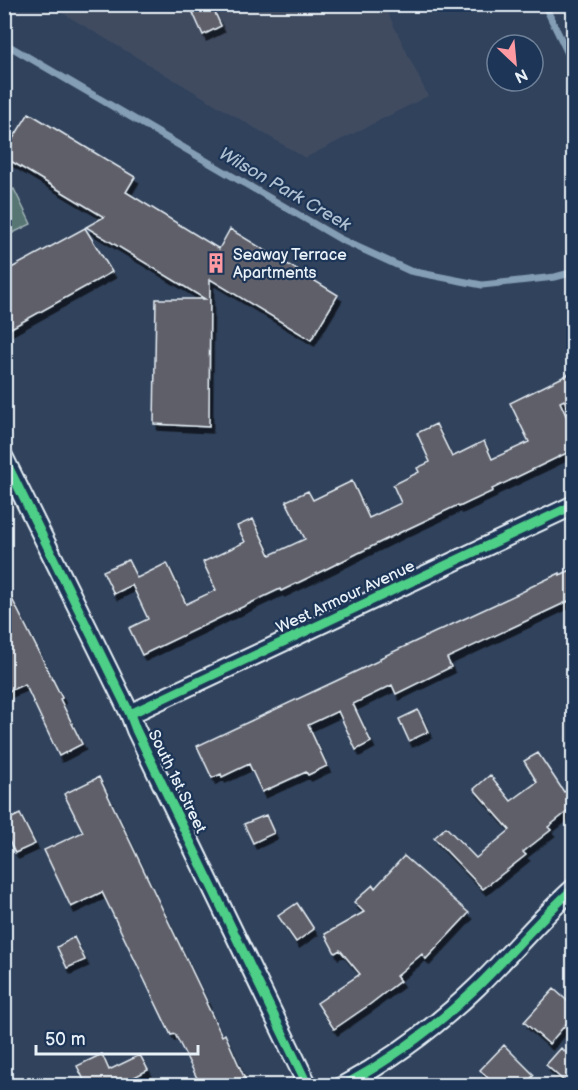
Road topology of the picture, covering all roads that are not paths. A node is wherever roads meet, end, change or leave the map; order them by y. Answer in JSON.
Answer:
{"nodes":[{"id":1,"x":4,"y":458,"type":"edge"},
{"id":2,"x":573,"y":505,"type":"edge"},
{"id":3,"x":130,"y":714,"type":"junction"},
{"id":4,"x":573,"y":888,"type":"edge"},
{"id":5,"x":308,"y":1086,"type":"edge"},
{"id":6,"x":343,"y":1086,"type":"edge"}],
"edges":[{"from":1,"to":3,"type":"street","name":"South 1st Street"},
{"from":2,"to":3,"type":"street","name":"West Armour Avenue"},
{"from":3,"to":5,"type":"street","name":"South 1st Street"},
{"from":4,"to":6,"type":"street"}]}
